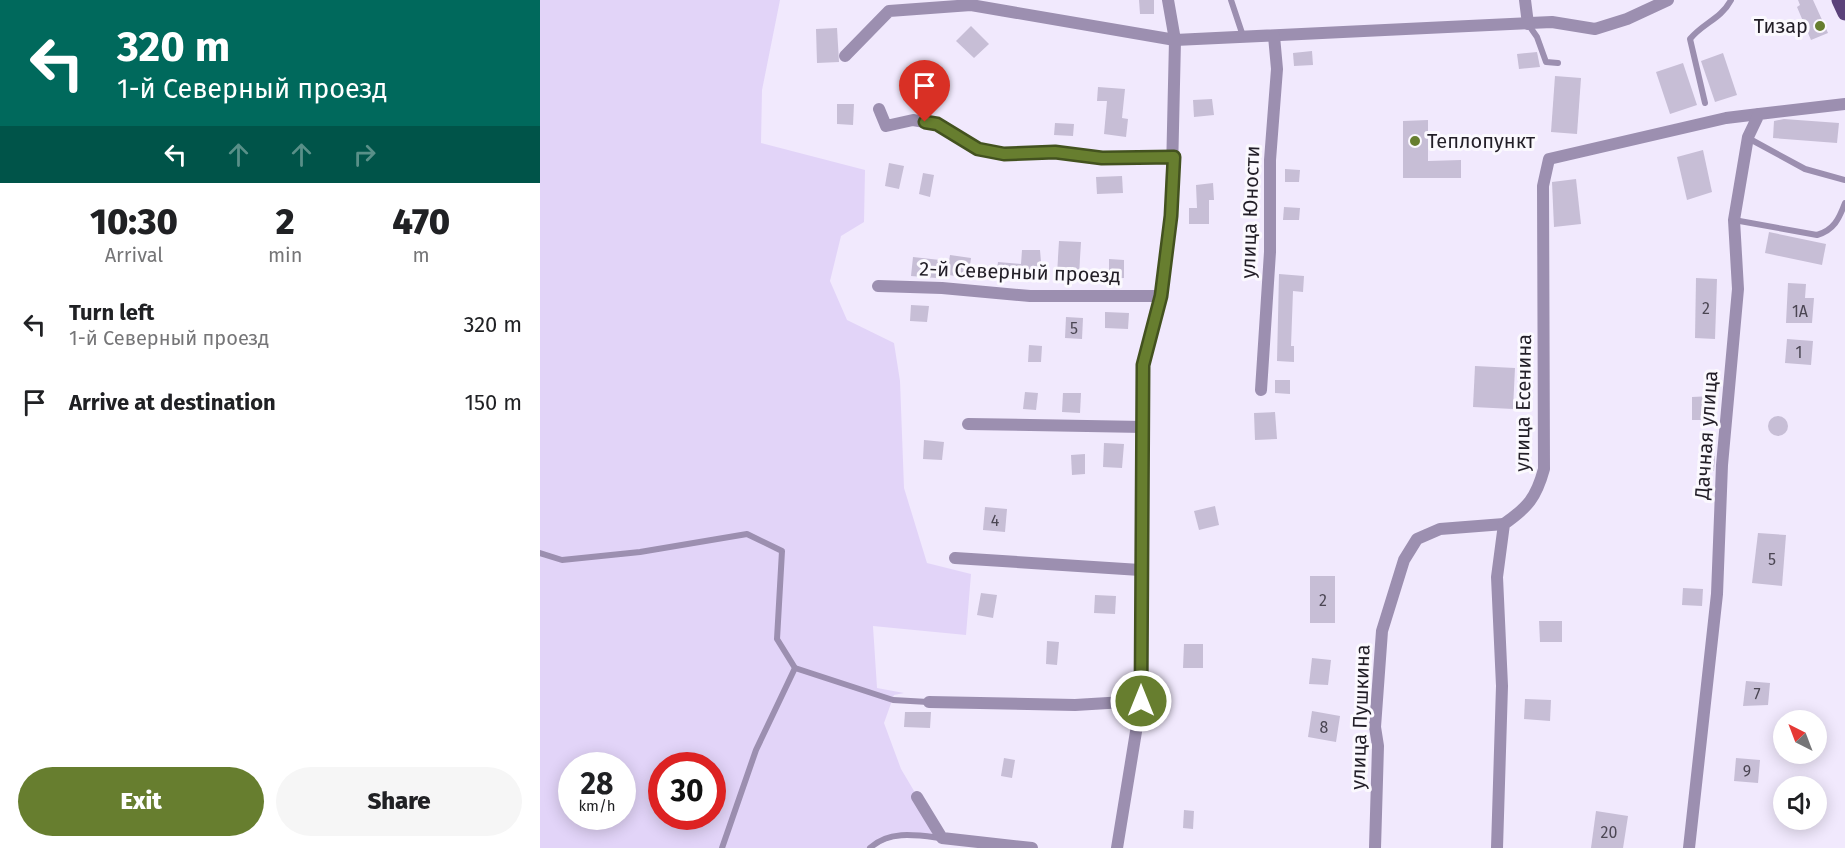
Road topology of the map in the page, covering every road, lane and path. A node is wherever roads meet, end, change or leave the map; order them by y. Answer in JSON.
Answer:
{"nodes":[{"id":1,"x":1168,"y":0,"type":"edge"},
{"id":2,"x":1231,"y":0,"type":"edge"},
{"id":3,"x":1525,"y":0,"type":"edge"},
{"id":4,"x":1668,"y":0,"type":"edge"},
{"id":5,"x":1731,"y":0,"type":"edge"},
{"id":6,"x":1839,"y":0,"type":"edge"},
{"id":7,"x":1845,"y":13,"type":"edge"},
{"id":8,"x":1528,"y":24,"type":"junction"},
{"id":9,"x":1274,"y":36,"type":"junction"},
{"id":10,"x":1244,"y":37,"type":"junction"},
{"id":11,"x":1175,"y":40,"type":"junction"},
{"id":12,"x":846,"y":56,"type":"dead end"},
{"id":13,"x":1558,"y":63,"type":"dead end"},
{"id":14,"x":1705,"y":103,"type":"dead end"},
{"id":15,"x":1845,"y":104,"type":"edge"},
{"id":16,"x":879,"y":109,"type":"dead end"},
{"id":17,"x":1759,"y":114,"type":"junction"},
{"id":18,"x":1748,"y":137,"type":"junction"},
{"id":19,"x":1174,"y":157,"type":"junction"},
{"id":20,"x":1845,"y":180,"type":"edge"},
{"id":21,"x":1845,"y":203,"type":"edge"},
{"id":22,"x":1734,"y":220,"type":"junction"},
{"id":23,"x":878,"y":286,"type":"dead end"},
{"id":24,"x":1161,"y":296,"type":"junction"},
{"id":25,"x":1261,"y":390,"type":"dead end"},
{"id":26,"x":968,"y":424,"type":"dead end"},
{"id":27,"x":1144,"y":427,"type":"junction"},
{"id":28,"x":1504,"y":524,"type":"junction"},
{"id":29,"x":540,"y":554,"type":"edge"},
{"id":30,"x":955,"y":558,"type":"dead end"},
{"id":31,"x":1140,"y":570,"type":"junction"},
{"id":32,"x":795,"y":668,"type":"junction"},
{"id":33,"x":1141,"y":701,"type":"junction"},
{"id":34,"x":928,"y":702,"type":"joint"},
{"id":35,"x":917,"y":798,"type":"dead end"},
{"id":36,"x":942,"y":838,"type":"junction"},
{"id":37,"x":722,"y":848,"type":"edge"},
{"id":38,"x":870,"y":848,"type":"edge"},
{"id":39,"x":1032,"y":848,"type":"edge"},
{"id":40,"x":1116,"y":848,"type":"edge"},
{"id":41,"x":1375,"y":848,"type":"edge"},
{"id":42,"x":1497,"y":848,"type":"edge"},
{"id":43,"x":1689,"y":848,"type":"edge"}],
"edges":[{"from":1,"to":11,"type":"street"},
{"from":2,"to":10,"type":"lane"},
{"from":3,"to":8,"type":"street"},
{"from":4,"to":8,"type":"street"},
{"from":5,"to":14,"type":"lane"},
{"from":6,"to":7,"type":"main road"},
{"from":8,"to":9,"type":"street"},
{"from":8,"to":13,"type":"lane"},
{"from":9,"to":10,"type":"street"},
{"from":9,"to":25,"type":"street","name":"улица Юности"},
{"from":10,"to":11,"type":"street"},
{"from":11,"to":12,"type":"street"},
{"from":11,"to":19,"type":"street"},
{"from":15,"to":17,"type":"street"},
{"from":16,"to":19,"type":"street"},
{"from":17,"to":18,"type":"street","name":"Дачная улица"},
{"from":17,"to":28,"type":"street","name":"улица Есенина"},
{"from":18,"to":20,"type":"lane"},
{"from":18,"to":22,"type":"street","name":"Дачная улица"},
{"from":19,"to":24,"type":"street"},
{"from":21,"to":22,"type":"lane"},
{"from":22,"to":43,"type":"street","name":"Дачная улица"},
{"from":23,"to":24,"type":"street","name":"2-й Северный проезд"},
{"from":24,"to":27,"type":"street"},
{"from":26,"to":27,"type":"street"},
{"from":27,"to":31,"type":"street"},
{"from":28,"to":41,"type":"street","name":"улица Пушкина"},
{"from":28,"to":42,"type":"street"},
{"from":29,"to":32,"type":"lane"},
{"from":30,"to":31,"type":"street"},
{"from":31,"to":33,"type":"street"},
{"from":32,"to":34,"type":"lane"},
{"from":32,"to":37,"type":"lane"},
{"from":33,"to":34,"type":"street"},
{"from":33,"to":40,"type":"street"},
{"from":35,"to":36,"type":"street"},
{"from":36,"to":38,"type":"lane"},
{"from":36,"to":39,"type":"street"}]}
